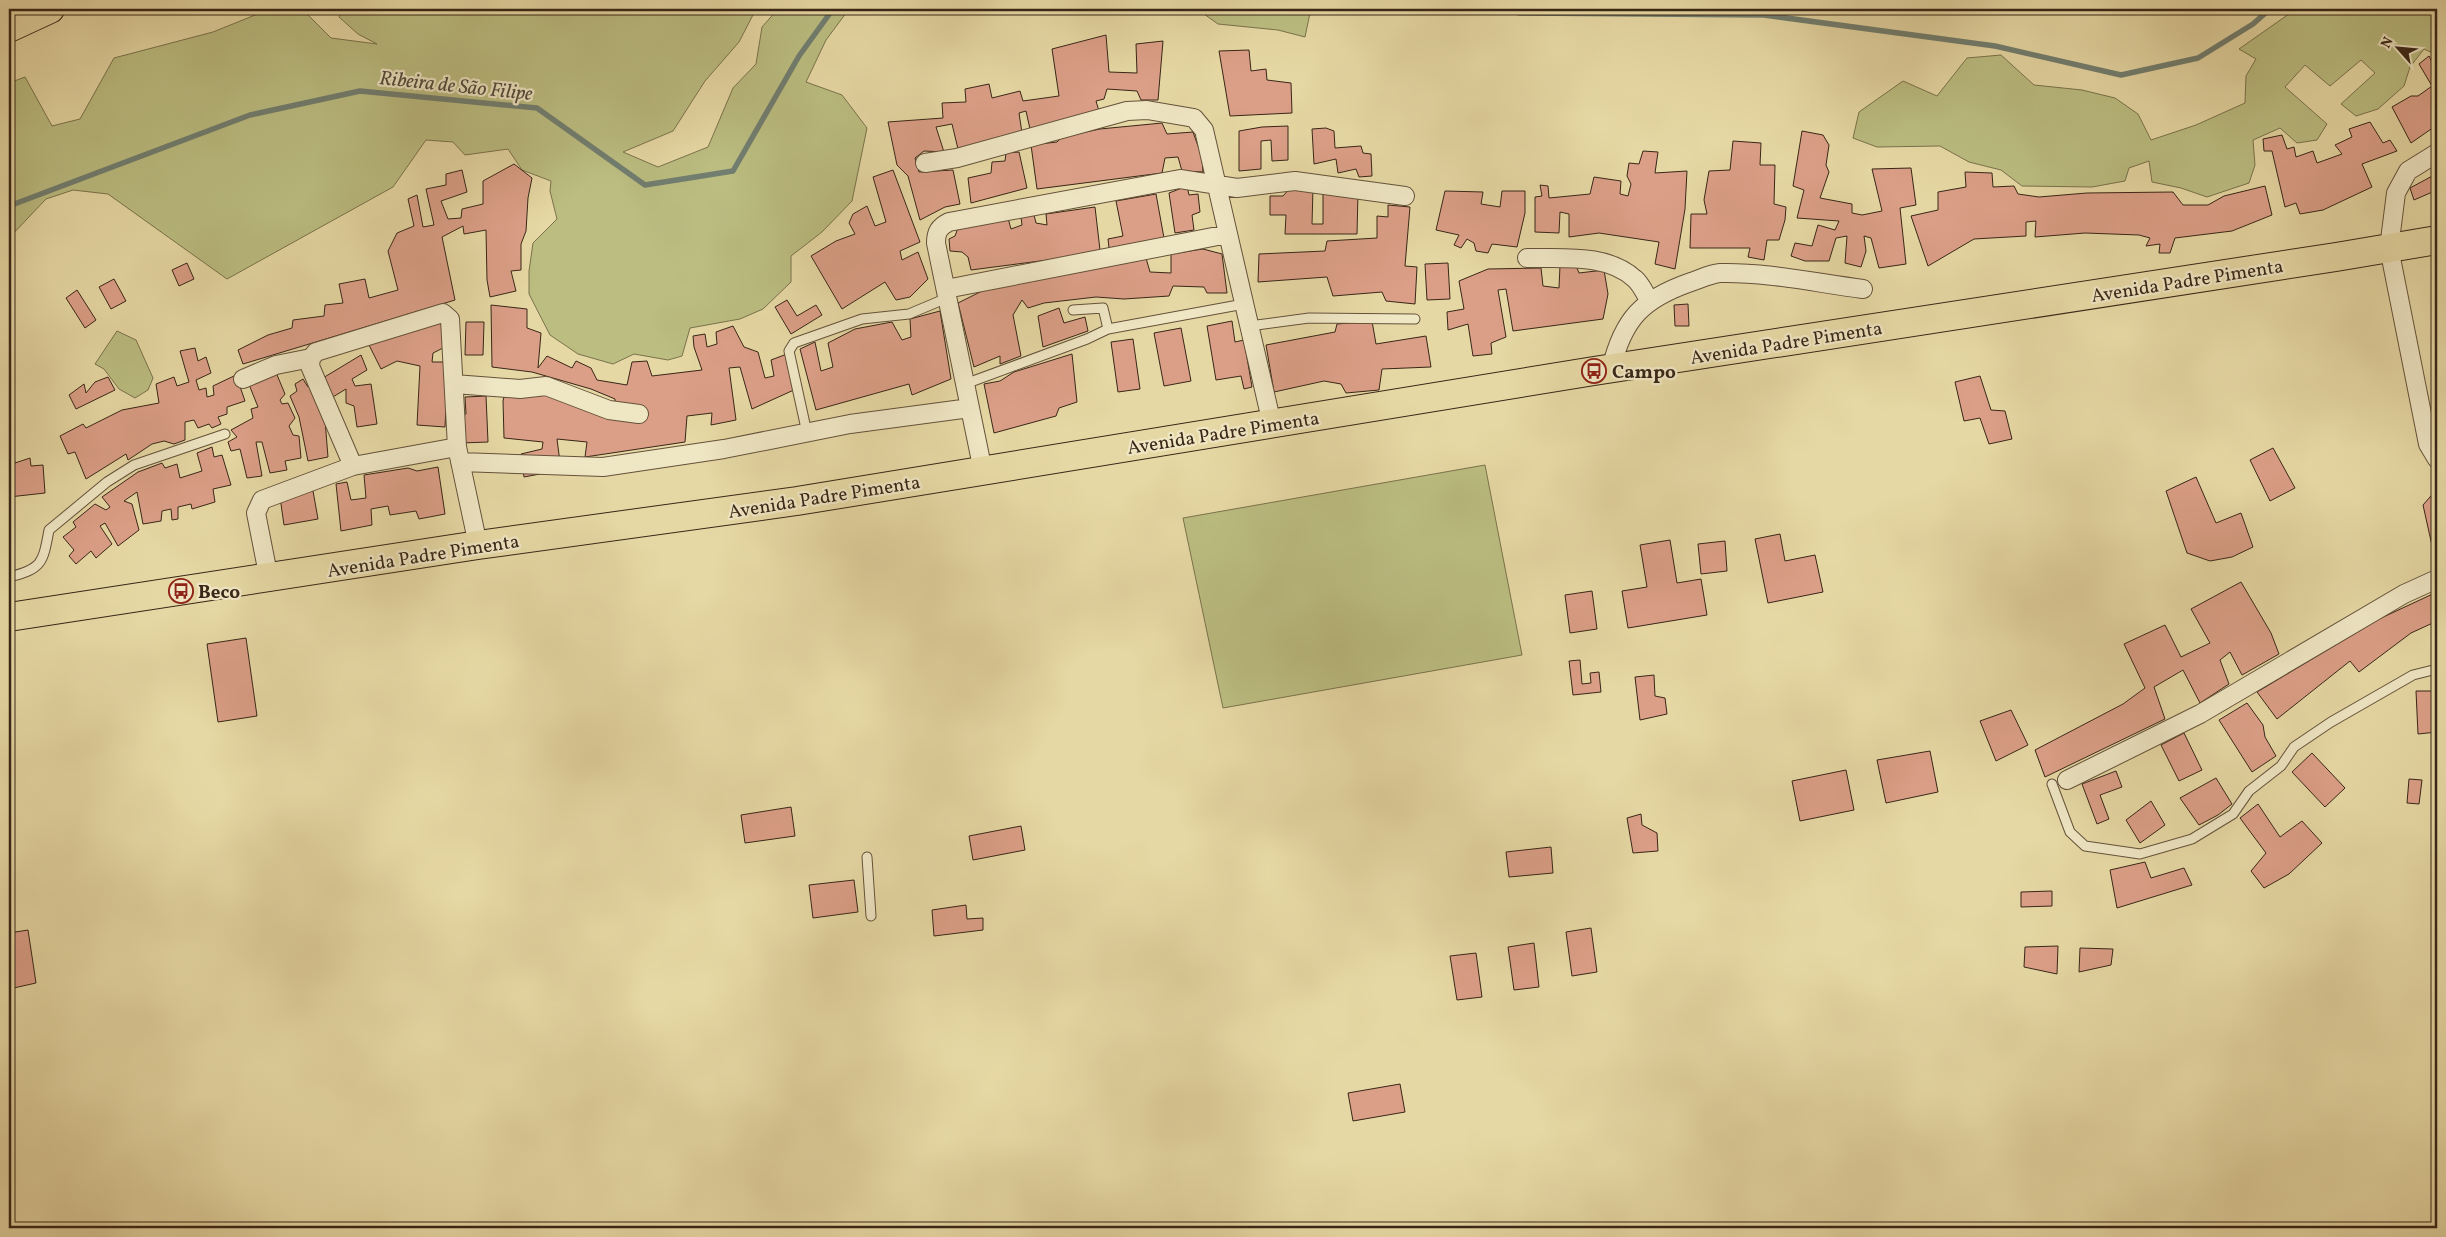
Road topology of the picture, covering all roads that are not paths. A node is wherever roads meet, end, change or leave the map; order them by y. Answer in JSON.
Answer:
{"nodes":[{"id":1,"x":50,"y":9,"type":"edge"},
{"id":2,"x":9,"y":28,"type":"edge"},
{"id":3,"x":2437,"y":153,"type":"edge"},
{"id":4,"x":925,"y":163,"type":"dead end"},
{"id":5,"x":1216,"y":185,"type":"junction"},
{"id":6,"x":1405,"y":196,"type":"dead end"},
{"id":7,"x":1228,"y":234,"type":"junction"},
{"id":8,"x":2437,"y":240,"type":"edge"},
{"id":9,"x":2388,"y":248,"type":"junction"},
{"id":10,"x":1527,"y":258,"type":"dead end"},
{"id":11,"x":1863,"y":289,"type":"dead end"},
{"id":12,"x":946,"y":294,"type":"junction"},
{"id":13,"x":1650,"y":301,"type":"junction"},
{"id":14,"x":1244,"y":304,"type":"junction"},
{"id":15,"x":1073,"y":310,"type":"dead end"},
{"id":16,"x":1415,"y":319,"type":"dead end"},
{"id":17,"x":1249,"y":326,"type":"junction"},
{"id":18,"x":1108,"y":329,"type":"junction"},
{"id":19,"x":311,"y":358,"type":"junction"},
{"id":20,"x":1611,"y":369,"type":"junction"},
{"id":21,"x":243,"y":379,"type":"dead end"},
{"id":22,"x":454,"y":384,"type":"junction"},
{"id":23,"x":965,"y":384,"type":"junction"},
{"id":24,"x":970,"y":408,"type":"junction"},
{"id":25,"x":639,"y":414,"type":"dead end"},
{"id":26,"x":1272,"y":424,"type":"junction"},
{"id":27,"x":807,"y":433,"type":"junction"},
{"id":28,"x":225,"y":434,"type":"dead end"},
{"id":29,"x":458,"y":455,"type":"junction"},
{"id":30,"x":2437,"y":459,"type":"edge"},
{"id":31,"x":353,"y":466,"type":"junction"},
{"id":32,"x":983,"y":471,"type":"junction"},
{"id":33,"x":478,"y":545,"type":"junction"},
{"id":34,"x":9,"y":577,"type":"edge"},
{"id":35,"x":269,"y":579,"type":"junction"},
{"id":36,"x":2437,"y":579,"type":"edge"},
{"id":37,"x":9,"y":617,"type":"edge"},
{"id":38,"x":2437,"y":669,"type":"edge"},
{"id":39,"x":2059,"y":782,"type":"joint"},
{"id":40,"x":867,"y":857,"type":"dead end"},
{"id":41,"x":870,"y":916,"type":"dead end"}],
"edges":[{"from":1,"to":2,"type":"main road"},
{"from":3,"to":9,"type":"street"},
{"from":4,"to":5,"type":"street"},
{"from":5,"to":6,"type":"street"},
{"from":5,"to":7,"type":"street"},
{"from":5,"to":12,"type":"street"},
{"from":7,"to":12,"type":"street"},
{"from":7,"to":14,"type":"street"},
{"from":8,"to":9,"type":"main road","name":"Avenida Padre Pimenta"},
{"from":9,"to":20,"type":"main road","name":"Avenida Padre Pimenta"},
{"from":9,"to":30,"type":"street"},
{"from":10,"to":13,"type":"street"},
{"from":11,"to":13,"type":"street"},
{"from":12,"to":23,"type":"street"},
{"from":12,"to":27,"type":"lane"},
{"from":13,"to":20,"type":"street"},
{"from":14,"to":17,"type":"street"},
{"from":14,"to":18,"type":"lane"},
{"from":15,"to":18,"type":"lane"},
{"from":16,"to":17,"type":"lane"},
{"from":17,"to":26,"type":"street"},
{"from":18,"to":23,"type":"lane"},
{"from":19,"to":21,"type":"street"},
{"from":19,"to":22,"type":"street"},
{"from":19,"to":31,"type":"street"},
{"from":20,"to":26,"type":"main road","name":"Avenida Padre Pimenta"},
{"from":22,"to":25,"type":"street"},
{"from":22,"to":29,"type":"street"},
{"from":23,"to":24,"type":"street"},
{"from":24,"to":27,"type":"street"},
{"from":24,"to":32,"type":"street"},
{"from":26,"to":32,"type":"main road","name":"Avenida Padre Pimenta"},
{"from":27,"to":29,"type":"street"},
{"from":28,"to":34,"type":"lane"},
{"from":29,"to":31,"type":"street"},
{"from":29,"to":33,"type":"street"},
{"from":31,"to":35,"type":"street"},
{"from":32,"to":33,"type":"main road","name":"Avenida Padre Pimenta"},
{"from":33,"to":35,"type":"main road","name":"Avenida Padre Pimenta"},
{"from":35,"to":37,"type":"main road","name":"Avenida Padre Pimenta"},
{"from":36,"to":39,"type":"street"},
{"from":38,"to":39,"type":"lane"},
{"from":40,"to":41,"type":"lane"}]}
